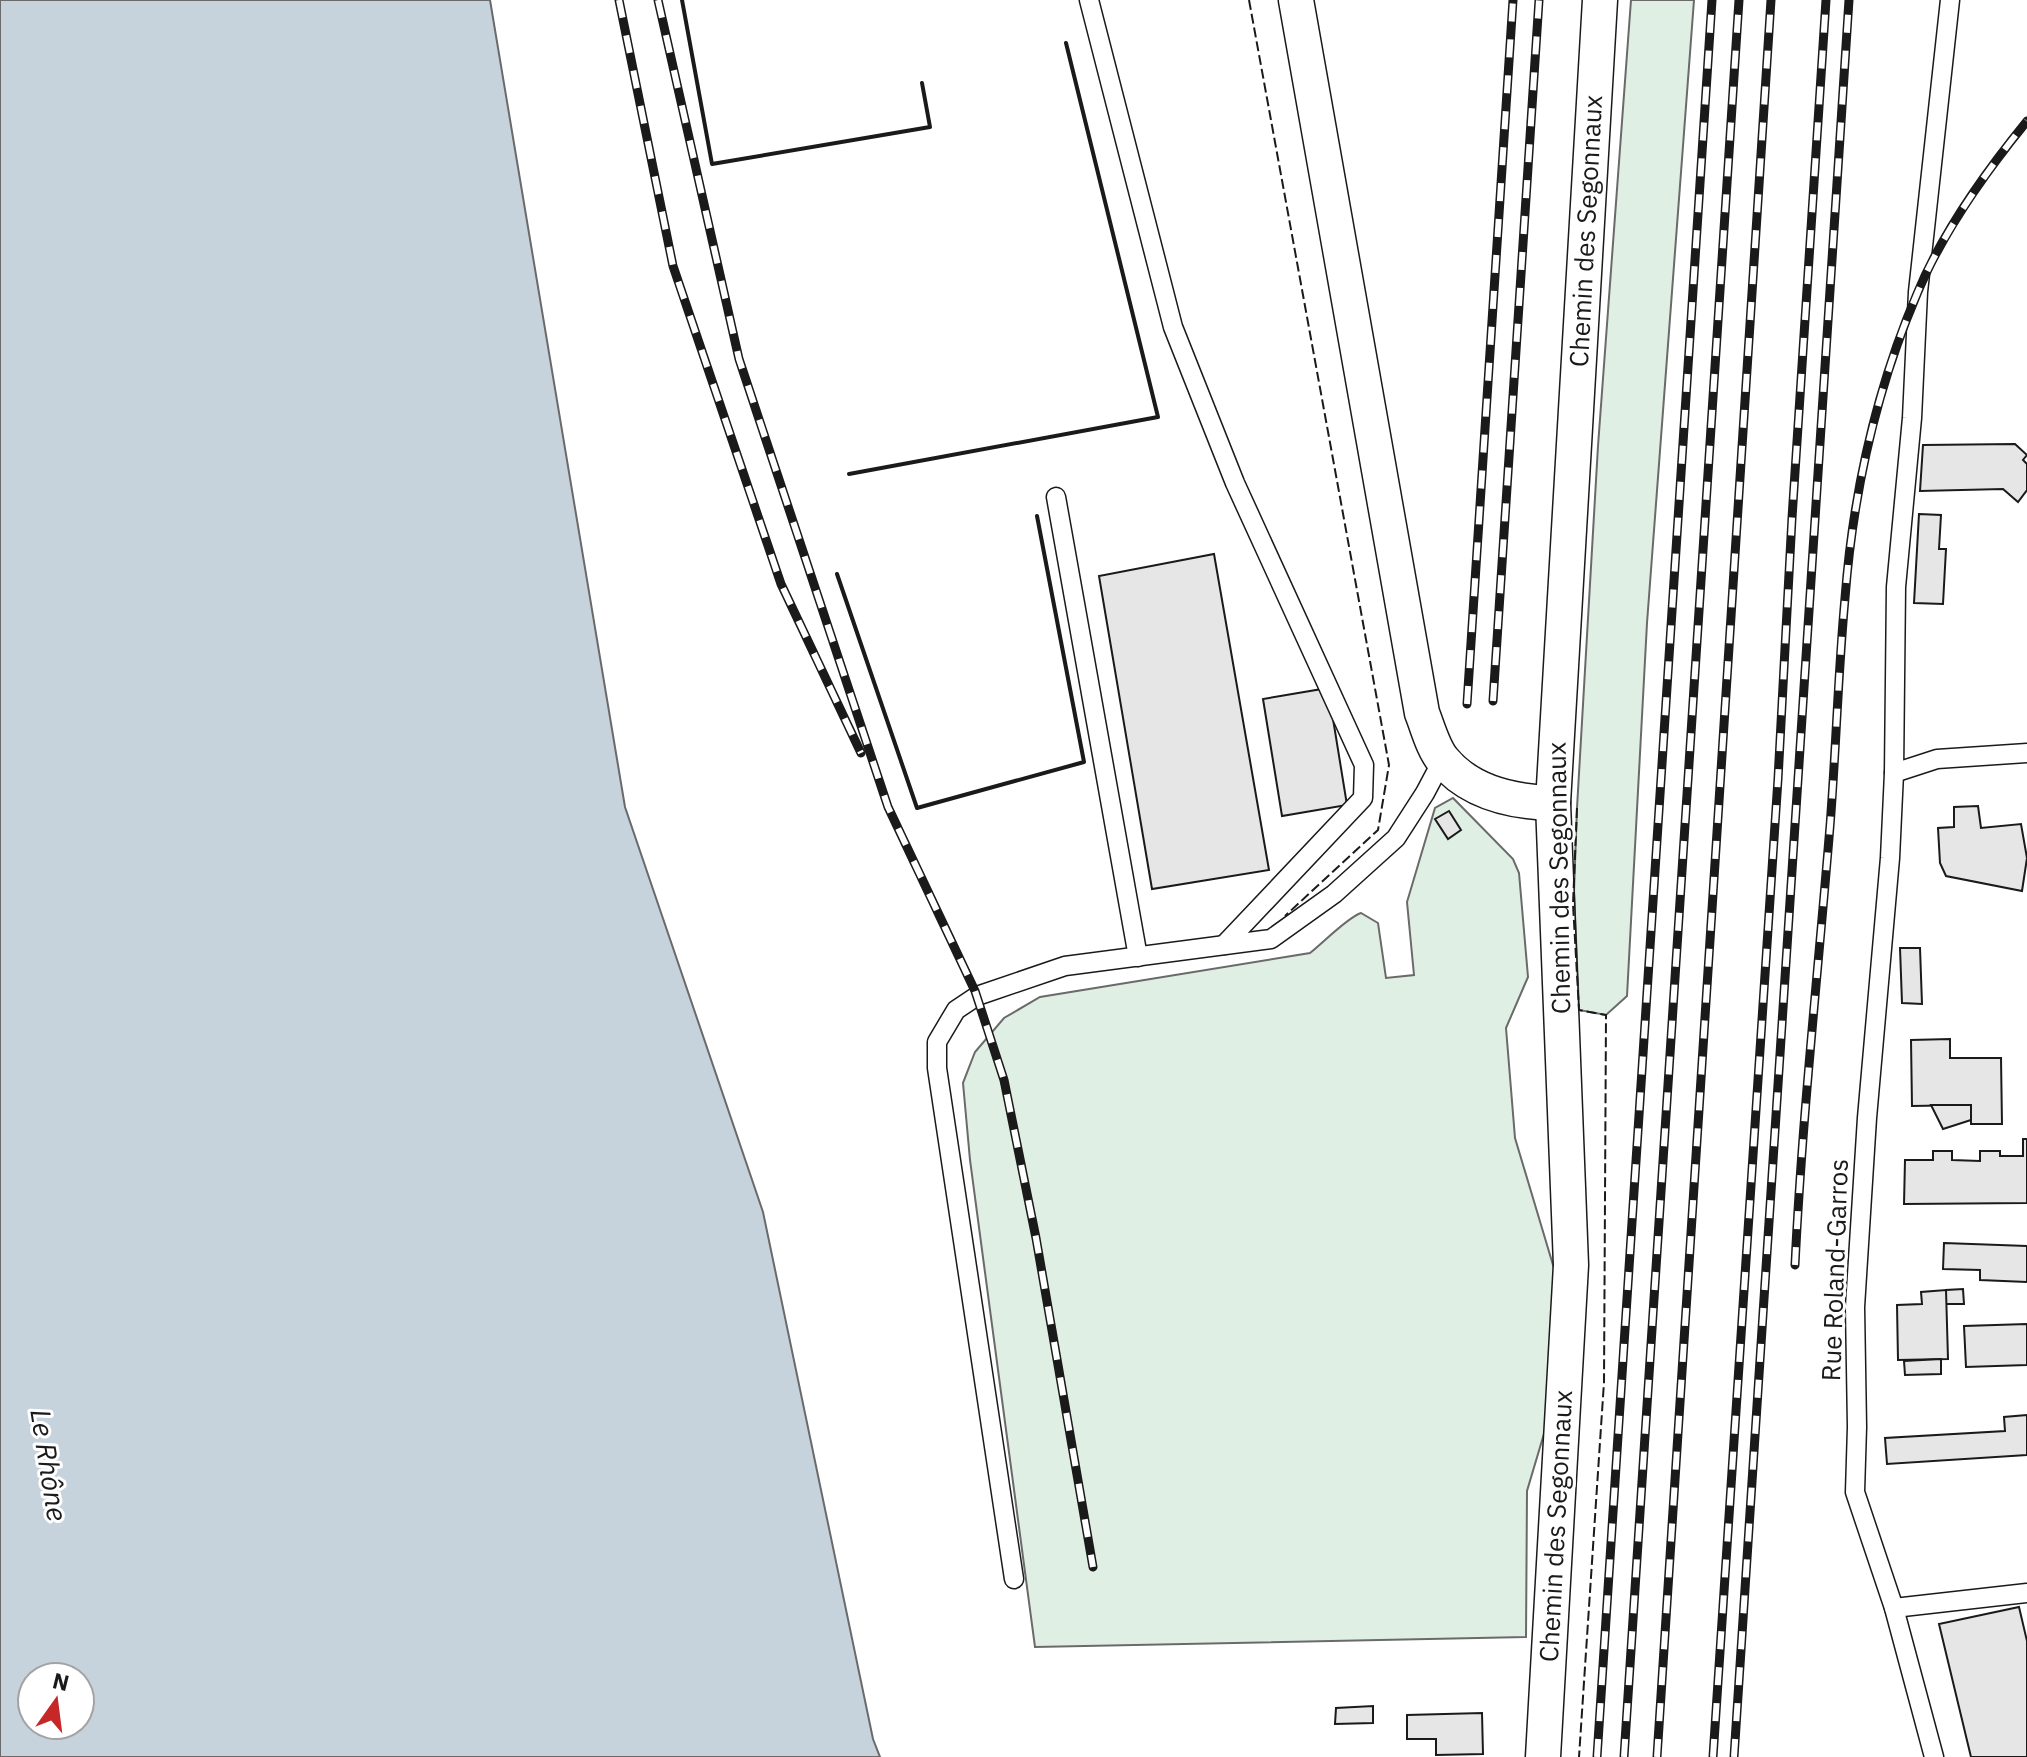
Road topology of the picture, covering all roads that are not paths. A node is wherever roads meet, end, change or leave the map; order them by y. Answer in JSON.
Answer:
{"nodes":[{"id":1,"x":1089,"y":0,"type":"edge"},
{"id":2,"x":1296,"y":0,"type":"edge"},
{"id":3,"x":1600,"y":0,"type":"edge"},
{"id":4,"x":1950,"y":0,"type":"edge"},
{"id":5,"x":1056,"y":497,"type":"dead end"},
{"id":6,"x":2027,"y":753,"type":"edge"},
{"id":7,"x":1443,"y":759,"type":"junction"},
{"id":8,"x":1894,"y":773,"type":"junction"},
{"id":9,"x":1553,"y":803,"type":"junction"},
{"id":10,"x":1224,"y":945,"type":"junction"},
{"id":11,"x":1138,"y":957,"type":"junction"},
{"id":12,"x":1014,"y":1579,"type":"dead end"},
{"id":13,"x":2027,"y":1593,"type":"edge"},
{"id":14,"x":1894,"y":1608,"type":"junction"},
{"id":15,"x":1543,"y":1757,"type":"edge"},
{"id":16,"x":1934,"y":1757,"type":"edge"}],
"edges":[{"from":1,"to":10,"type":"lane"},
{"from":2,"to":7,"type":"street"},
{"from":3,"to":9,"type":"street","name":"Chemin des Segonnaux"},
{"from":4,"to":8,"type":"lane","name":"Rue Roland-Garros"},
{"from":5,"to":11,"type":"lane"},
{"from":6,"to":8,"type":"lane"},
{"from":7,"to":9,"type":"street"},
{"from":7,"to":10,"type":"lane"},
{"from":8,"to":14,"type":"lane","name":"Rue Roland-Garros"},
{"from":9,"to":15,"type":"street","name":"Chemin des Segonnaux"},
{"from":10,"to":11,"type":"lane"},
{"from":11,"to":12,"type":"lane"},
{"from":13,"to":14,"type":"lane"},
{"from":14,"to":16,"type":"lane","name":"Rue Roland-Garros"}]}
